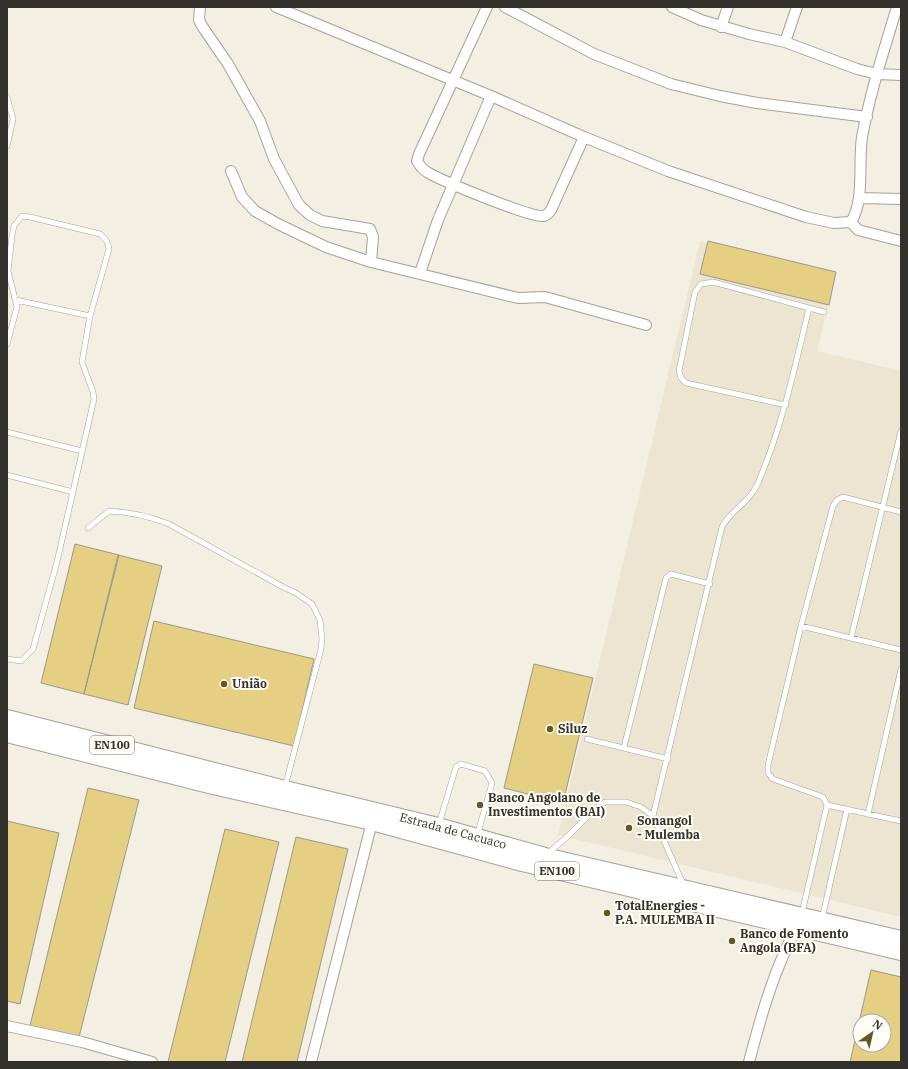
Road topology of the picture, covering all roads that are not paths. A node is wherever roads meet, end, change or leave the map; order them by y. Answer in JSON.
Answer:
{"nodes":[{"id":1,"x":200,"y":7,"type":"edge"},
{"id":2,"x":276,"y":7,"type":"edge"},
{"id":3,"x":487,"y":7,"type":"edge"},
{"id":4,"x":505,"y":7,"type":"edge"},
{"id":5,"x":672,"y":7,"type":"edge"},
{"id":6,"x":728,"y":7,"type":"edge"},
{"id":7,"x":797,"y":7,"type":"edge"},
{"id":8,"x":897,"y":7,"type":"edge"},
{"id":9,"x":721,"y":27,"type":"junction"},
{"id":10,"x":785,"y":42,"type":"junction"},
{"id":11,"x":877,"y":74,"type":"junction"},
{"id":12,"x":901,"y":75,"type":"edge"},
{"id":13,"x":454,"y":81,"type":"junction"},
{"id":14,"x":491,"y":96,"type":"junction"},
{"id":15,"x":7,"y":97,"type":"edge"},
{"id":16,"x":867,"y":117,"type":"junction"},
{"id":17,"x":584,"y":138,"type":"junction"},
{"id":18,"x":7,"y":146,"type":"edge"},
{"id":19,"x":231,"y":171,"type":"dead end"},
{"id":20,"x":452,"y":185,"type":"junction"},
{"id":21,"x":859,"y":198,"type":"junction"},
{"id":22,"x":901,"y":199,"type":"edge"},
{"id":23,"x":851,"y":222,"type":"junction"},
{"id":24,"x":901,"y":241,"type":"edge"},
{"id":25,"x":371,"y":262,"type":"junction"},
{"id":26,"x":420,"y":273,"type":"junction"},
{"id":27,"x":16,"y":300,"type":"junction"},
{"id":28,"x":809,"y":308,"type":"junction"},
{"id":29,"x":824,"y":312,"type":"dead end"},
{"id":30,"x":90,"y":316,"type":"junction"},
{"id":31,"x":646,"y":325,"type":"dead end"},
{"id":32,"x":7,"y":344,"type":"edge"},
{"id":33,"x":786,"y":405,"type":"junction"},
{"id":34,"x":901,"y":431,"type":"edge"},
{"id":35,"x":7,"y":432,"type":"edge"},
{"id":36,"x":82,"y":451,"type":"junction"},
{"id":37,"x":7,"y":475,"type":"edge"},
{"id":38,"x":73,"y":492,"type":"junction"},
{"id":39,"x":882,"y":507,"type":"junction"},
{"id":40,"x":901,"y":512,"type":"edge"},
{"id":41,"x":88,"y":528,"type":"dead end"},
{"id":42,"x":710,"y":584,"type":"junction"},
{"id":43,"x":801,"y":626,"type":"junction"},
{"id":44,"x":851,"y":638,"type":"junction"},
{"id":45,"x":901,"y":650,"type":"edge"},
{"id":46,"x":7,"y":659,"type":"edge"},
{"id":47,"x":901,"y":668,"type":"edge"},
{"id":48,"x":7,"y":718,"type":"edge"},
{"id":49,"x":7,"y":734,"type":"edge"},
{"id":50,"x":587,"y":739,"type":"dead end"},
{"id":51,"x":624,"y":747,"type":"junction"},
{"id":52,"x":668,"y":759,"type":"junction"},
{"id":53,"x":285,"y":789,"type":"junction"},
{"id":54,"x":827,"y":805,"type":"junction"},
{"id":55,"x":847,"y":809,"type":"junction"},
{"id":56,"x":868,"y":814,"type":"junction"},
{"id":57,"x":653,"y":816,"type":"junction"},
{"id":58,"x":901,"y":821,"type":"edge"},
{"id":59,"x":372,"y":822,"type":"junction"},
{"id":60,"x":438,"y":826,"type":"junction"},
{"id":61,"x":477,"y":836,"type":"junction"},
{"id":62,"x":545,"y":856,"type":"junction"},
{"id":63,"x":685,"y":888,"type":"junction"},
{"id":64,"x":822,"y":920,"type":"junction"},
{"id":65,"x":799,"y":921,"type":"junction"},
{"id":66,"x":901,"y":939,"type":"edge"},
{"id":67,"x":901,"y":952,"type":"edge"},
{"id":68,"x":7,"y":1026,"type":"edge"},
{"id":69,"x":152,"y":1062,"type":"edge"},
{"id":70,"x":311,"y":1062,"type":"edge"},
{"id":71,"x":749,"y":1062,"type":"edge"}],
"edges":[{"from":1,"to":25,"type":"street"},
{"from":2,"to":13,"type":"street"},
{"from":3,"to":13,"type":"street"},
{"from":4,"to":16,"type":"street"},
{"from":5,"to":9,"type":"street"},
{"from":6,"to":9,"type":"street"},
{"from":7,"to":10,"type":"street"},
{"from":8,"to":11,"type":"street"},
{"from":9,"to":10,"type":"street"},
{"from":10,"to":11,"type":"street"},
{"from":11,"to":12,"type":"street"},
{"from":11,"to":16,"type":"street"},
{"from":13,"to":14,"type":"street"},
{"from":13,"to":20,"type":"street"},
{"from":14,"to":17,"type":"street"},
{"from":14,"to":20,"type":"street"},
{"from":15,"to":18,"type":"lane"},
{"from":16,"to":21,"type":"street"},
{"from":17,"to":20,"type":"street"},
{"from":17,"to":23,"type":"street"},
{"from":19,"to":25,"type":"street"},
{"from":20,"to":26,"type":"street"},
{"from":21,"to":22,"type":"street"},
{"from":21,"to":23,"type":"street"},
{"from":23,"to":24,"type":"street"},
{"from":25,"to":26,"type":"street"},
{"from":26,"to":31,"type":"street"},
{"from":27,"to":30,"type":"lane"},
{"from":27,"to":30,"type":"lane"},
{"from":27,"to":32,"type":"lane"},
{"from":28,"to":29,"type":"lane"},
{"from":28,"to":33,"type":"lane"},
{"from":28,"to":33,"type":"lane"},
{"from":30,"to":36,"type":"lane"},
{"from":33,"to":42,"type":"lane"},
{"from":34,"to":39,"type":"lane"},
{"from":35,"to":36,"type":"lane"},
{"from":36,"to":38,"type":"lane"},
{"from":37,"to":38,"type":"lane"},
{"from":38,"to":46,"type":"lane"},
{"from":39,"to":40,"type":"lane"},
{"from":39,"to":43,"type":"lane"},
{"from":39,"to":44,"type":"lane"},
{"from":41,"to":53,"type":"lane"},
{"from":42,"to":51,"type":"lane"},
{"from":42,"to":52,"type":"lane"},
{"from":43,"to":44,"type":"lane"},
{"from":43,"to":54,"type":"lane"},
{"from":44,"to":45,"type":"lane"},
{"from":47,"to":56,"type":"lane"},
{"from":48,"to":53,"type":"main road","name":"Estrada de Cacuaco","number":"EN100"},
{"from":49,"to":59,"type":"main road","name":"Estrada de Cacuaco","number":"EN100"},
{"from":50,"to":51,"type":"lane"},
{"from":51,"to":52,"type":"lane"},
{"from":52,"to":57,"type":"lane"},
{"from":53,"to":60,"type":"main road","name":"Estrada de Cacuaco","number":"EN100"},
{"from":54,"to":55,"type":"lane"},
{"from":54,"to":65,"type":"lane"},
{"from":55,"to":56,"type":"lane"},
{"from":55,"to":64,"type":"lane"},
{"from":56,"to":58,"type":"lane"},
{"from":57,"to":62,"type":"lane"},
{"from":57,"to":63,"type":"lane"},
{"from":59,"to":65,"type":"main road","name":"Estrada de Cacuaco","number":"EN100"},
{"from":59,"to":70,"type":"street"},
{"from":60,"to":61,"type":"main road","name":"Estrada de Cacuaco","number":"EN100"},
{"from":60,"to":61,"type":"lane"},
{"from":61,"to":62,"type":"main road","name":"Estrada de Cacuaco","number":"EN100"},
{"from":62,"to":63,"type":"main road","name":"Estrada de Cacuaco","number":"EN100"},
{"from":63,"to":65,"type":"main road","name":"Estrada de Cacuaco","number":"EN100"},
{"from":64,"to":65,"type":"main road","name":"Estrada de Cacuaco","number":"EN100"},
{"from":64,"to":66,"type":"main road","name":"Estrada de Cacuaco","number":"EN100"},
{"from":65,"to":67,"type":"main road","name":"Estrada de Cacuaco","number":"EN100"},
{"from":65,"to":71,"type":"street"},
{"from":68,"to":69,"type":"street"}]}
